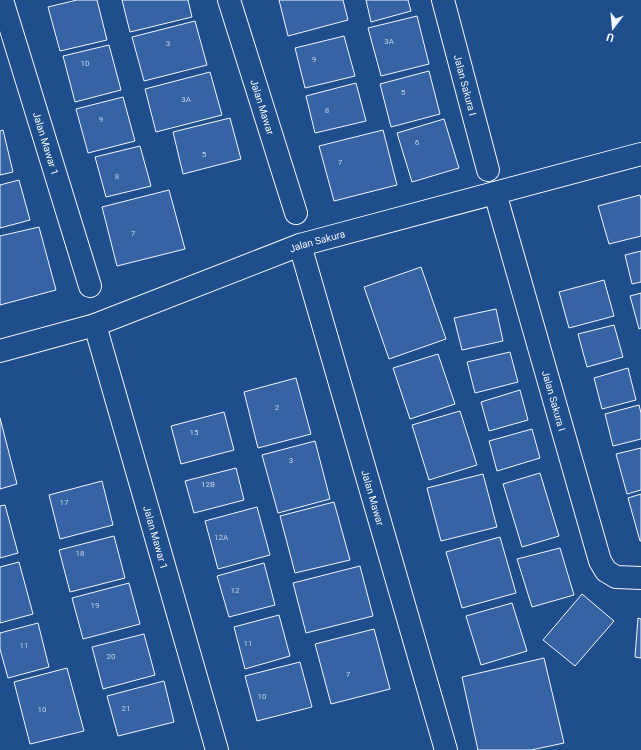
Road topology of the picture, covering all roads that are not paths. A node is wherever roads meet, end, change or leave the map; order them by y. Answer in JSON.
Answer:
{"nodes":[{"id":1,"x":2,"y":0,"type":"edge"},
{"id":2,"x":229,"y":0,"type":"edge"},
{"id":3,"x":443,"y":0,"type":"edge"},
{"id":4,"x":641,"y":154,"type":"edge"},
{"id":5,"x":488,"y":170,"type":"dead end"},
{"id":6,"x":495,"y":193,"type":"junction"},
{"id":7,"x":296,"y":213,"type":"dead end"},
{"id":8,"x":300,"y":245,"type":"junction"},
{"id":9,"x":90,"y":286,"type":"dead end"},
{"id":10,"x":96,"y":325,"type":"junction"},
{"id":11,"x":0,"y":351,"type":"edge"},
{"id":12,"x":641,"y":578,"type":"edge"},
{"id":13,"x":217,"y":750,"type":"edge"},
{"id":14,"x":446,"y":750,"type":"edge"}],
"edges":[{"from":1,"to":9,"type":"street","name":"Jalan Mawar 1"},
{"from":2,"to":7,"type":"street","name":"Jalan Mawar"},
{"from":3,"to":5,"type":"street","name":"Jalan Sakura I"},
{"from":4,"to":6,"type":"street","name":"Jalan Sakura"},
{"from":6,"to":8,"type":"street","name":"Jalan Sakura"},
{"from":6,"to":12,"type":"street","name":"Jalan Sakura I"},
{"from":8,"to":10,"type":"street","name":"Jalan Sakura"},
{"from":8,"to":14,"type":"street","name":"Jalan Mawar"},
{"from":10,"to":11,"type":"street","name":"Jalan Sakura"},
{"from":10,"to":13,"type":"street","name":"Jalan Mawar 1"}]}
